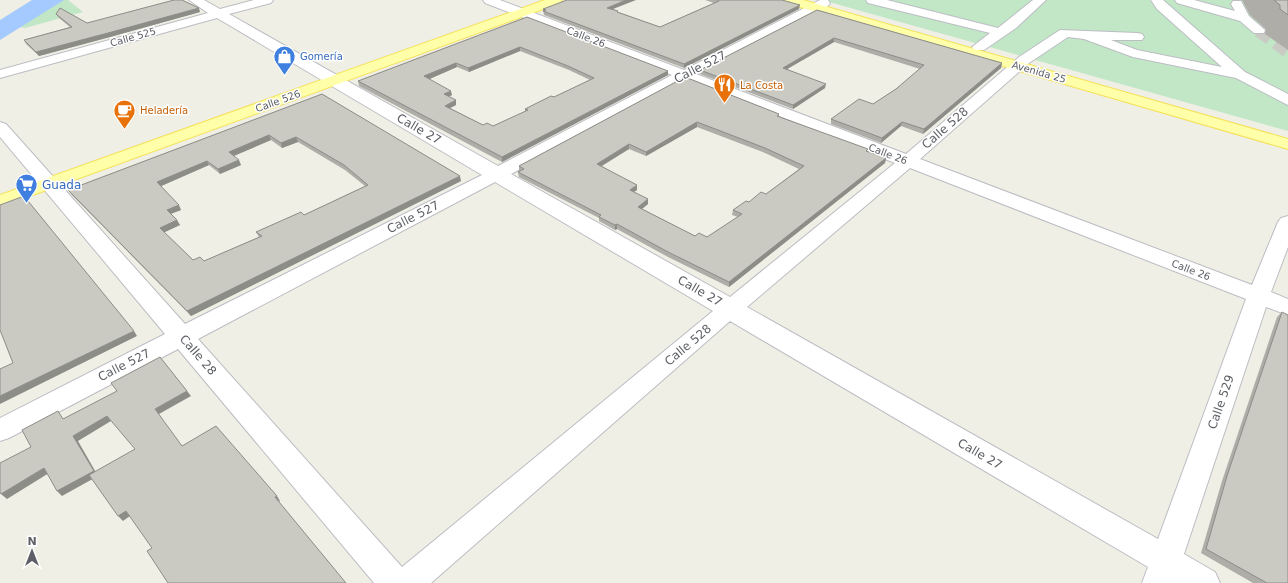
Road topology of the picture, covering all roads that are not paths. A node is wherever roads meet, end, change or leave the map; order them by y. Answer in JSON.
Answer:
{"nodes":[{"id":1,"x":195,"y":0,"type":"edge"},
{"id":2,"x":267,"y":0,"type":"edge"},
{"id":3,"x":489,"y":0,"type":"edge"},
{"id":4,"x":556,"y":0,"type":"edge"},
{"id":5,"x":790,"y":0,"type":"edge"},
{"id":6,"x":872,"y":0,"type":"edge"},
{"id":7,"x":1040,"y":0,"type":"edge"},
{"id":8,"x":1157,"y":0,"type":"edge"},
{"id":9,"x":1181,"y":0,"type":"edge"},
{"id":10,"x":1238,"y":0,"type":"edge"},
{"id":11,"x":817,"y":3,"type":"edge"},
{"id":12,"x":521,"y":7,"type":"edge"},
{"id":13,"x":218,"y":14,"type":"junction"},
{"id":14,"x":1244,"y":18,"type":"junction"},
{"id":15,"x":1259,"y":30,"type":"tunnel mouth"},
{"id":16,"x":1000,"y":32,"type":"junction"},
{"id":17,"x":1086,"y":35,"type":"junction"},
{"id":18,"x":1137,"y":37,"type":"dead end"},
{"id":19,"x":979,"y":47,"type":"junction"},
{"id":20,"x":1021,"y":63,"type":"junction"},
{"id":21,"x":0,"y":74,"type":"edge"},
{"id":22,"x":684,"y":75,"type":"junction"},
{"id":23,"x":1240,"y":75,"type":"junction"},
{"id":24,"x":329,"y":77,"type":"junction"},
{"id":25,"x":1288,"y":100,"type":"edge"},
{"id":26,"x":0,"y":127,"type":"edge"},
{"id":27,"x":1288,"y":135,"type":"edge"},
{"id":28,"x":1288,"y":144,"type":"edge"},
{"id":29,"x":908,"y":161,"type":"junction"},
{"id":30,"x":497,"y":174,"type":"junction"},
{"id":31,"x":46,"y":179,"type":"junction"},
{"id":32,"x":0,"y":189,"type":"edge"},
{"id":33,"x":0,"y":201,"type":"edge"},
{"id":34,"x":1288,"y":222,"type":"edge"},
{"id":35,"x":1258,"y":296,"type":"junction"},
{"id":36,"x":1288,"y":307,"type":"edge"},
{"id":37,"x":730,"y":309,"type":"junction"},
{"id":38,"x":181,"y":336,"type":"junction"},
{"id":39,"x":0,"y":430,"type":"edge"},
{"id":40,"x":1162,"y":572,"type":"edge"},
{"id":41,"x":395,"y":583,"type":"edge"},
{"id":42,"x":407,"y":583,"type":"edge"},
{"id":43,"x":1204,"y":583,"type":"edge"}],
"edges":[{"from":1,"to":13,"type":"street","name":"Calle 27"},
{"from":2,"to":13,"type":"street","name":"Calle 525"},
{"from":3,"to":12,"type":"street","name":"Calle 26"},
{"from":4,"to":12,"type":"main road","name":"Calle 526"},
{"from":5,"to":11,"type":"main road","name":"Avenida 25"},
{"from":6,"to":16,"type":"street"},
{"from":7,"to":16,"type":"street"},
{"from":8,"to":23,"type":"street"},
{"from":9,"to":14,"type":"street"},
{"from":10,"to":14,"type":"street"},
{"from":11,"to":19,"type":"main road","name":"Avenida 25"},
{"from":11,"to":20,"type":"main road","name":"Avenida 25"},
{"from":11,"to":22,"type":"street","name":"Calle 527"},
{"from":12,"to":22,"type":"street","name":"Calle 26"},
{"from":12,"to":24,"type":"main road","name":"Calle 526"},
{"from":13,"to":21,"type":"street","name":"Calle 525"},
{"from":13,"to":24,"type":"street","name":"Calle 27"},
{"from":14,"to":15,"type":"street"},
{"from":16,"to":19,"type":"street"},
{"from":17,"to":18,"type":"street"},
{"from":17,"to":20,"type":"street","name":"Calle 528"},
{"from":17,"to":23,"type":"street"},
{"from":19,"to":20,"type":"main road","name":"Avenida 25"},
{"from":20,"to":27,"type":"main road","name":"Avenida 25"},
{"from":20,"to":28,"type":"main road","name":"Avenida 25"},
{"from":20,"to":29,"type":"street","name":"Calle 528"},
{"from":22,"to":29,"type":"street","name":"Calle 26"},
{"from":22,"to":30,"type":"street","name":"Calle 527"},
{"from":23,"to":25,"type":"street"},
{"from":24,"to":30,"type":"street","name":"Calle 27"},
{"from":24,"to":31,"type":"main road","name":"Calle 526"},
{"from":26,"to":31,"type":"street","name":"Calle 28"},
{"from":29,"to":35,"type":"street","name":"Calle 26"},
{"from":29,"to":37,"type":"street","name":"Calle 528"},
{"from":30,"to":37,"type":"street","name":"Calle 27"},
{"from":30,"to":38,"type":"street","name":"Calle 527"},
{"from":31,"to":32,"type":"main road","name":"Calle 526"},
{"from":31,"to":33,"type":"main road","name":"Calle 526"},
{"from":31,"to":38,"type":"street","name":"Calle 28"},
{"from":34,"to":35,"type":"street","name":"Calle 529"},
{"from":35,"to":36,"type":"street","name":"Calle 26"},
{"from":35,"to":40,"type":"street","name":"Calle 529"},
{"from":37,"to":40,"type":"street","name":"Calle 27"},
{"from":37,"to":42,"type":"street","name":"Calle 528"},
{"from":38,"to":39,"type":"street","name":"Calle 527"},
{"from":38,"to":41,"type":"street","name":"Calle 28"},
{"from":40,"to":43,"type":"street","name":"Calle 27"}]}
